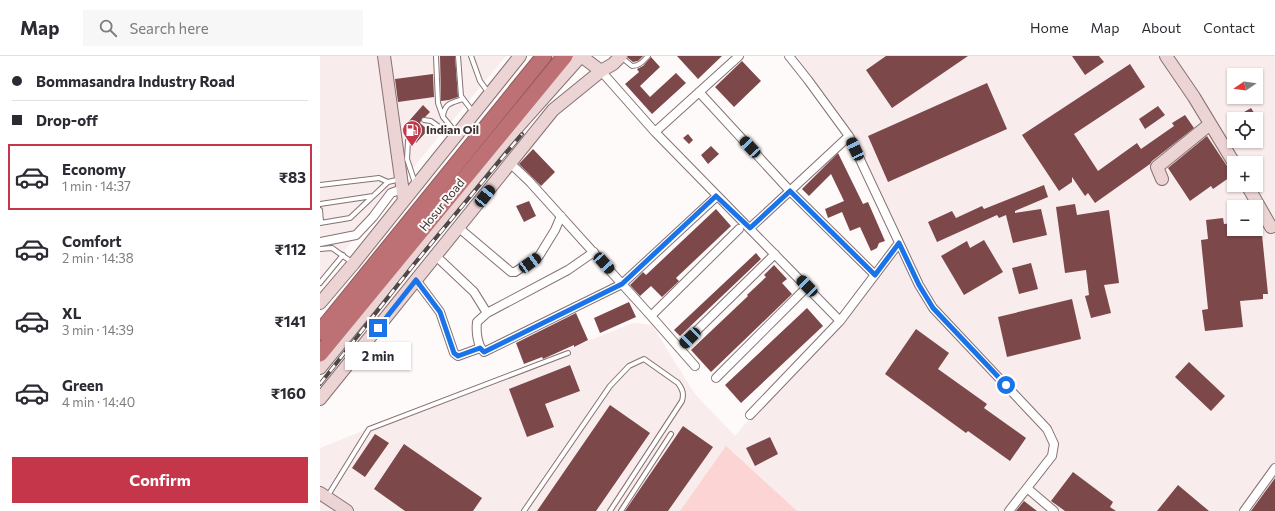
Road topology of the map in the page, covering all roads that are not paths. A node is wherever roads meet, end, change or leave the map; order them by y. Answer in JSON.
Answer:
{"nodes":[{"id":1,"x":385,"y":56,"type":"edge"},
{"id":2,"x":436,"y":56,"type":"edge"},
{"id":3,"x":458,"y":56,"type":"edge"},
{"id":4,"x":471,"y":56,"type":"edge"},
{"id":5,"x":520,"y":56,"type":"edge"},
{"id":6,"x":544,"y":56,"type":"edge"},
{"id":7,"x":565,"y":56,"type":"edge"},
{"id":8,"x":581,"y":56,"type":"edge"},
{"id":9,"x":621,"y":56,"type":"edge"},
{"id":10,"x":648,"y":56,"type":"edge"},
{"id":11,"x":739,"y":56,"type":"edge"},
{"id":12,"x":789,"y":56,"type":"edge"},
{"id":13,"x":1166,"y":56,"type":"edge"},
{"id":14,"x":600,"y":71,"type":"junction"},
{"id":15,"x":699,"y":92,"type":"junction"},
{"id":16,"x":489,"y":94,"type":"junction"},
{"id":17,"x":463,"y":99,"type":"junction"},
{"id":18,"x":542,"y":100,"type":"junction"},
{"id":19,"x":553,"y":110,"type":"junction"},
{"id":20,"x":474,"y":113,"type":"junction"},
{"id":21,"x":443,"y":117,"type":"junction"},
{"id":22,"x":424,"y":120,"type":"dead end"},
{"id":23,"x":1210,"y":124,"type":"junction"},
{"id":24,"x":655,"y":132,"type":"junction"},
{"id":25,"x":455,"y":136,"type":"junction"},
{"id":26,"x":849,"y":136,"type":"junction"},
{"id":27,"x":408,"y":141,"type":"dead end"},
{"id":28,"x":1230,"y":156,"type":"edge"},
{"id":29,"x":511,"y":164,"type":"junction"},
{"id":30,"x":1162,"y":179,"type":"dead end"},
{"id":31,"x":388,"y":182,"type":"junction"},
{"id":32,"x":320,"y":185,"type":"edge"},
{"id":33,"x":416,"y":185,"type":"junction"},
{"id":34,"x":402,"y":190,"type":"junction"},
{"id":35,"x":790,"y":191,"type":"junction"},
{"id":36,"x":1251,"y":192,"type":"edge"},
{"id":37,"x":373,"y":196,"type":"junction"},
{"id":38,"x":716,"y":196,"type":"junction"},
{"id":39,"x":436,"y":201,"type":"junction"},
{"id":40,"x":320,"y":204,"type":"edge"},
{"id":41,"x":320,"y":210,"type":"edge"},
{"id":42,"x":561,"y":216,"type":"junction"},
{"id":43,"x":321,"y":222,"type":"edge"},
{"id":44,"x":1271,"y":227,"type":"dead end"},
{"id":45,"x":459,"y":228,"type":"junction"},
{"id":46,"x":750,"y":228,"type":"junction"},
{"id":47,"x":739,"y":229,"type":"dead end"},
{"id":48,"x":320,"y":242,"type":"edge"},
{"id":49,"x":899,"y":243,"type":"junction"},
{"id":50,"x":320,"y":249,"type":"edge"},
{"id":51,"x":594,"y":252,"type":"junction"},
{"id":52,"x":775,"y":254,"type":"junction"},
{"id":53,"x":343,"y":255,"type":"junction"},
{"id":54,"x":436,"y":256,"type":"junction"},
{"id":55,"x":354,"y":263,"type":"junction"},
{"id":56,"x":875,"y":275,"type":"junction"},
{"id":57,"x":416,"y":280,"type":"junction"},
{"id":58,"x":320,"y":283,"type":"edge"},
{"id":59,"x":622,"y":284,"type":"junction"},
{"id":60,"x":807,"y":286,"type":"junction"},
{"id":61,"x":320,"y":302,"type":"edge"},
{"id":62,"x":487,"y":313,"type":"junction"},
{"id":63,"x":651,"y":316,"type":"junction"},
{"id":64,"x":840,"y":321,"type":"junction"},
{"id":65,"x":320,"y":332,"type":"edge"},
{"id":66,"x":480,"y":348,"type":"junction"},
{"id":67,"x":679,"y":348,"type":"junction"},
{"id":68,"x":320,"y":354,"type":"edge"},
{"id":69,"x":568,"y":354,"type":"dead end"},
{"id":70,"x":695,"y":366,"type":"dead end"},
{"id":71,"x":320,"y":368,"type":"edge"},
{"id":72,"x":716,"y":378,"type":"dead end"},
{"id":73,"x":320,"y":399,"type":"edge"},
{"id":74,"x":750,"y":415,"type":"dead end"},
{"id":75,"x":671,"y":434,"type":"dead end"},
{"id":76,"x":1275,"y":468,"type":"edge"},
{"id":77,"x":1027,"y":488,"type":"junction"},
{"id":78,"x":324,"y":495,"type":"edge"},
{"id":79,"x":347,"y":511,"type":"edge"},
{"id":80,"x":524,"y":511,"type":"edge"},
{"id":81,"x":610,"y":511,"type":"edge"},
{"id":82,"x":621,"y":511,"type":"edge"},
{"id":83,"x":1009,"y":511,"type":"edge"},
{"id":84,"x":1054,"y":511,"type":"edge"},
{"id":85,"x":1244,"y":511,"type":"edge"}],
"edges":[{"from":1,"to":34,"type":"street"},
{"from":2,"to":21,"type":"lane"},
{"from":3,"to":17,"type":"lane"},
{"from":4,"to":16,"type":"lane"},
{"from":5,"to":16,"type":"street"},
{"from":6,"to":39,"type":"highway","name":"Hosur Road"},
{"from":7,"to":39,"type":"highway","name":"Hosur Road"},
{"from":8,"to":14,"type":"street"},
{"from":8,"to":18,"type":"street"},
{"from":9,"to":10,"type":"lane"},
{"from":9,"to":14,"type":"street"},
{"from":11,"to":15,"type":"street"},
{"from":12,"to":26,"type":"street"},
{"from":13,"to":23,"type":"street"},
{"from":14,"to":19,"type":"street"},
{"from":14,"to":24,"type":"street"},
{"from":15,"to":24,"type":"street"},
{"from":15,"to":35,"type":"street"},
{"from":16,"to":20,"type":"street"},
{"from":17,"to":20,"type":"lane"},
{"from":17,"to":21,"type":"lane"},
{"from":18,"to":19,"type":"street"},
{"from":18,"to":71,"type":"street"},
{"from":19,"to":29,"type":"street"},
{"from":20,"to":25,"type":"street"},
{"from":21,"to":25,"type":"lane"},
{"from":22,"to":25,"type":"lane"},
{"from":23,"to":28,"type":"street"},
{"from":23,"to":30,"type":"street"},
{"from":24,"to":38,"type":"street"},
{"from":25,"to":33,"type":"street"},
{"from":26,"to":35,"type":"street"},
{"from":26,"to":49,"type":"street"},
{"from":27,"to":33,"type":"lane"},
{"from":29,"to":42,"type":"street"},
{"from":29,"to":45,"type":"street"},
{"from":31,"to":32,"type":"lane"},
{"from":31,"to":34,"type":"lane"},
{"from":31,"to":37,"type":"lane"},
{"from":33,"to":34,"type":"street"},
{"from":34,"to":48,"type":"street"},
{"from":34,"to":55,"type":"street"},
{"from":35,"to":46,"type":"street"},
{"from":35,"to":56,"type":"street"},
{"from":36,"to":44,"type":"street"},
{"from":37,"to":40,"type":"lane"},
{"from":37,"to":43,"type":"lane"},
{"from":38,"to":46,"type":"street"},
{"from":38,"to":59,"type":"street"},
{"from":39,"to":65,"type":"highway","name":"Hosur Road"},
{"from":39,"to":68,"type":"highway","name":"Hosur Road"},
{"from":41,"to":43,"type":"lane"},
{"from":42,"to":45,"type":"street"},
{"from":42,"to":51,"type":"street"},
{"from":45,"to":54,"type":"street"},
{"from":46,"to":52,"type":"street"},
{"from":47,"to":63,"type":"street"},
{"from":49,"to":56,"type":"street"},
{"from":49,"to":77,"type":"street"},
{"from":50,"to":53,"type":"lane"},
{"from":51,"to":59,"type":"street"},
{"from":51,"to":62,"type":"street"},
{"from":52,"to":60,"type":"street"},
{"from":52,"to":67,"type":"street"},
{"from":53,"to":55,"type":"lane"},
{"from":53,"to":58,"type":"lane"},
{"from":54,"to":57,"type":"street"},
{"from":54,"to":62,"type":"street"},
{"from":55,"to":61,"type":"street"},
{"from":56,"to":64,"type":"street"},
{"from":57,"to":66,"type":"street"},
{"from":57,"to":73,"type":"street"},
{"from":59,"to":63,"type":"street"},
{"from":59,"to":66,"type":"street"},
{"from":60,"to":64,"type":"street"},
{"from":60,"to":72,"type":"street"},
{"from":62,"to":66,"type":"street"},
{"from":63,"to":67,"type":"street"},
{"from":64,"to":74,"type":"street"},
{"from":67,"to":70,"type":"street"},
{"from":69,"to":78,"type":"lane"},
{"from":75,"to":82,"type":"lane"},
{"from":76,"to":85,"type":"street"},
{"from":77,"to":83,"type":"street"},
{"from":77,"to":84,"type":"street"},
{"from":78,"to":79,"type":"street"},
{"from":80,"to":81,"type":"lane"}]}
